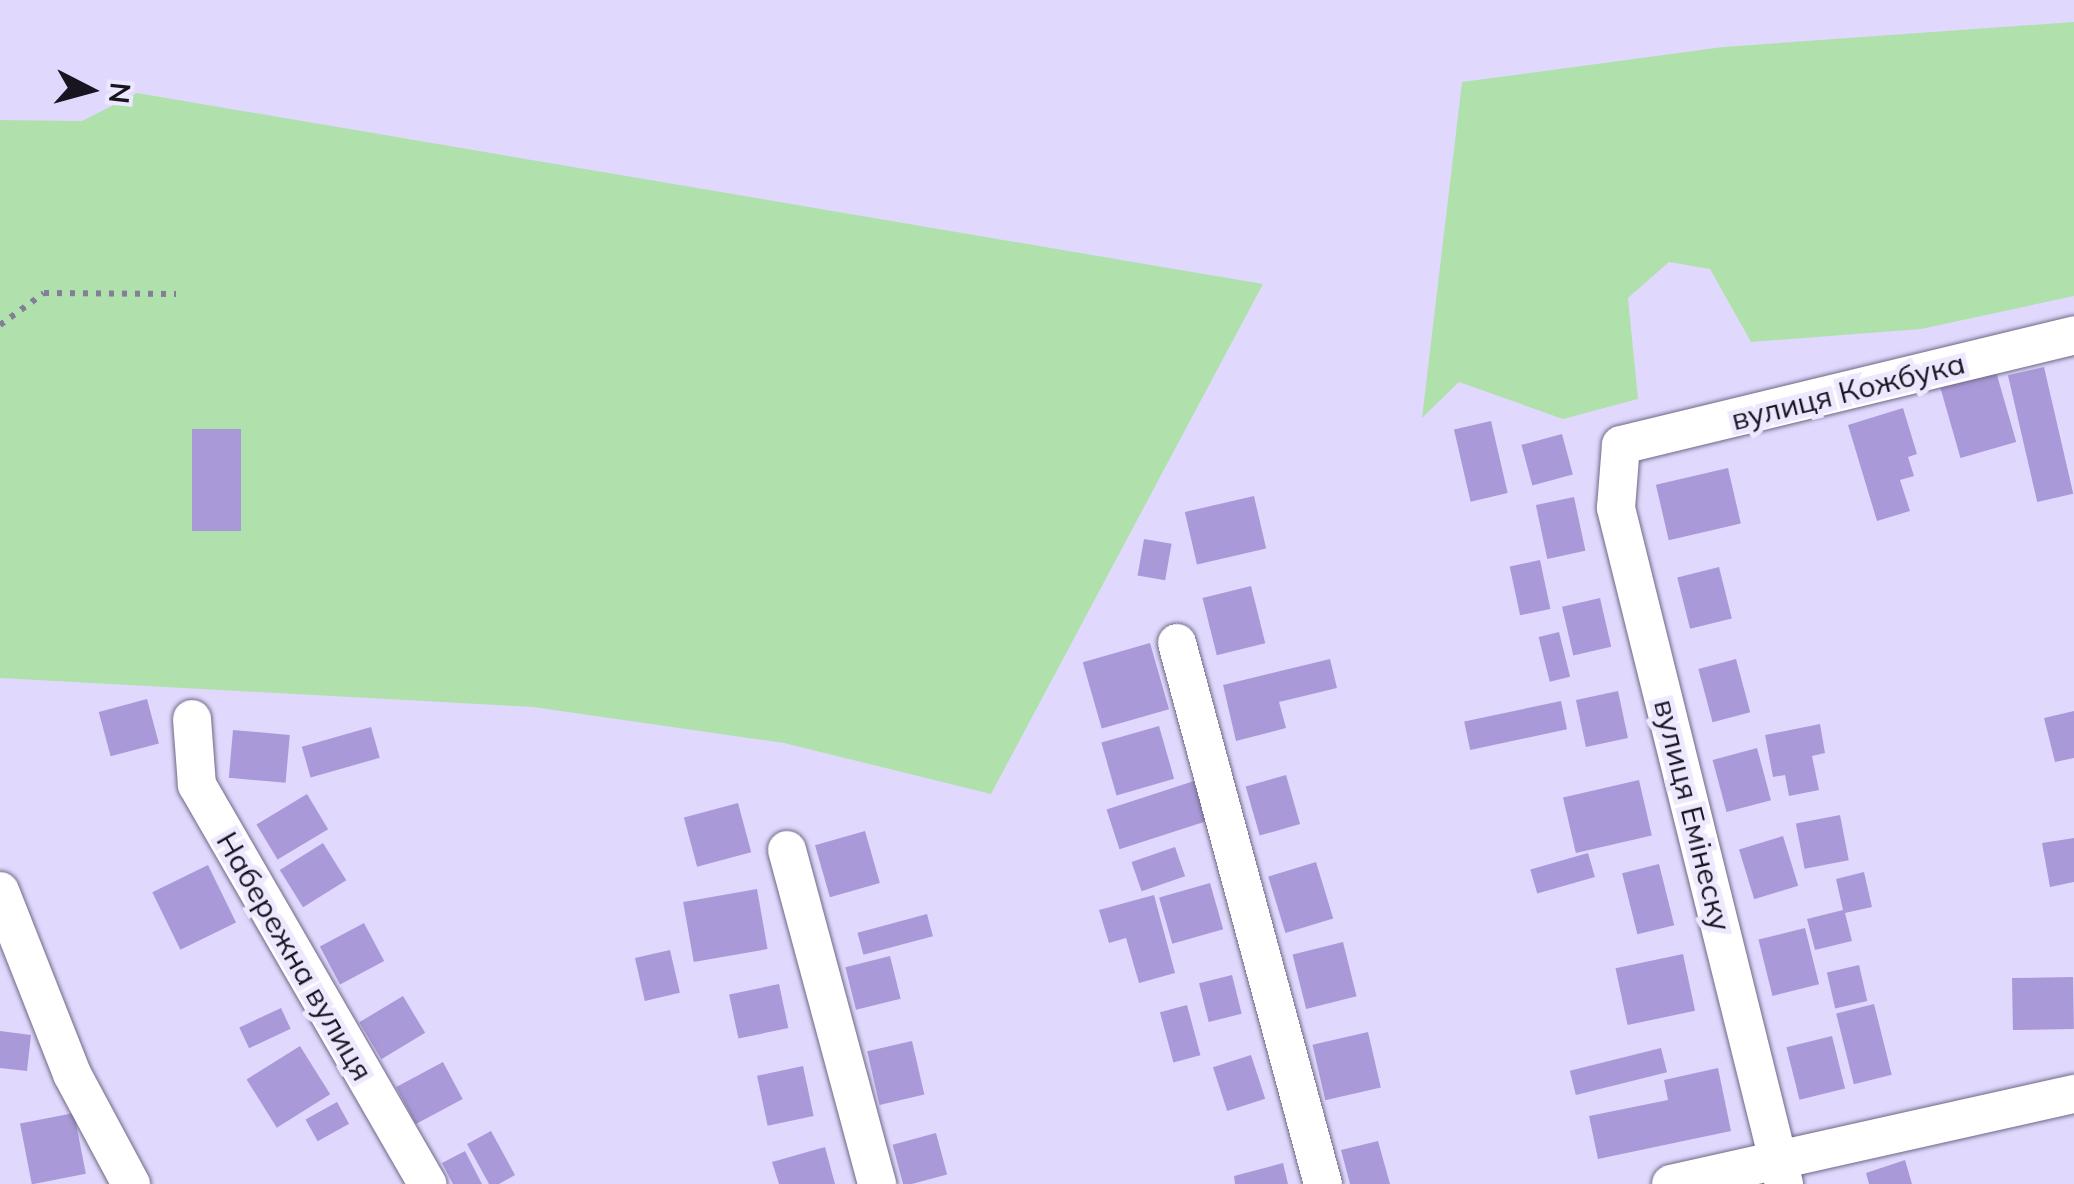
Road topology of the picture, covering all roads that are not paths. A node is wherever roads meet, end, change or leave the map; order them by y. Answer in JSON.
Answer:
{"nodes":[{"id":1,"x":2074,"y":336,"type":"edge"},
{"id":2,"x":1620,"y":445,"type":"joint"},
{"id":3,"x":1177,"y":643,"type":"dead end"},
{"id":4,"x":192,"y":719,"type":"dead end"},
{"id":5,"x":787,"y":850,"type":"dead end"},
{"id":6,"x":0,"y":891,"type":"edge"},
{"id":7,"x":2074,"y":1094,"type":"edge"},
{"id":8,"x":1782,"y":1172,"type":"edge"},
{"id":9,"x":131,"y":1184,"type":"edge"},
{"id":10,"x":427,"y":1184,"type":"edge"},
{"id":11,"x":877,"y":1184,"type":"edge"},
{"id":12,"x":1323,"y":1184,"type":"edge"},
{"id":13,"x":1670,"y":1184,"type":"edge"}],
"edges":[{"from":1,"to":2,"type":"street","name":"вулиця Кожбука"},
{"from":2,"to":8,"type":"street","name":"вулиця Емінеску"},
{"from":3,"to":12,"type":"street"},
{"from":4,"to":10,"type":"street","name":"Набережна вулиця"},
{"from":5,"to":11,"type":"street"},
{"from":6,"to":9,"type":"street"},
{"from":7,"to":8,"type":"street"},
{"from":8,"to":13,"type":"street"}]}
